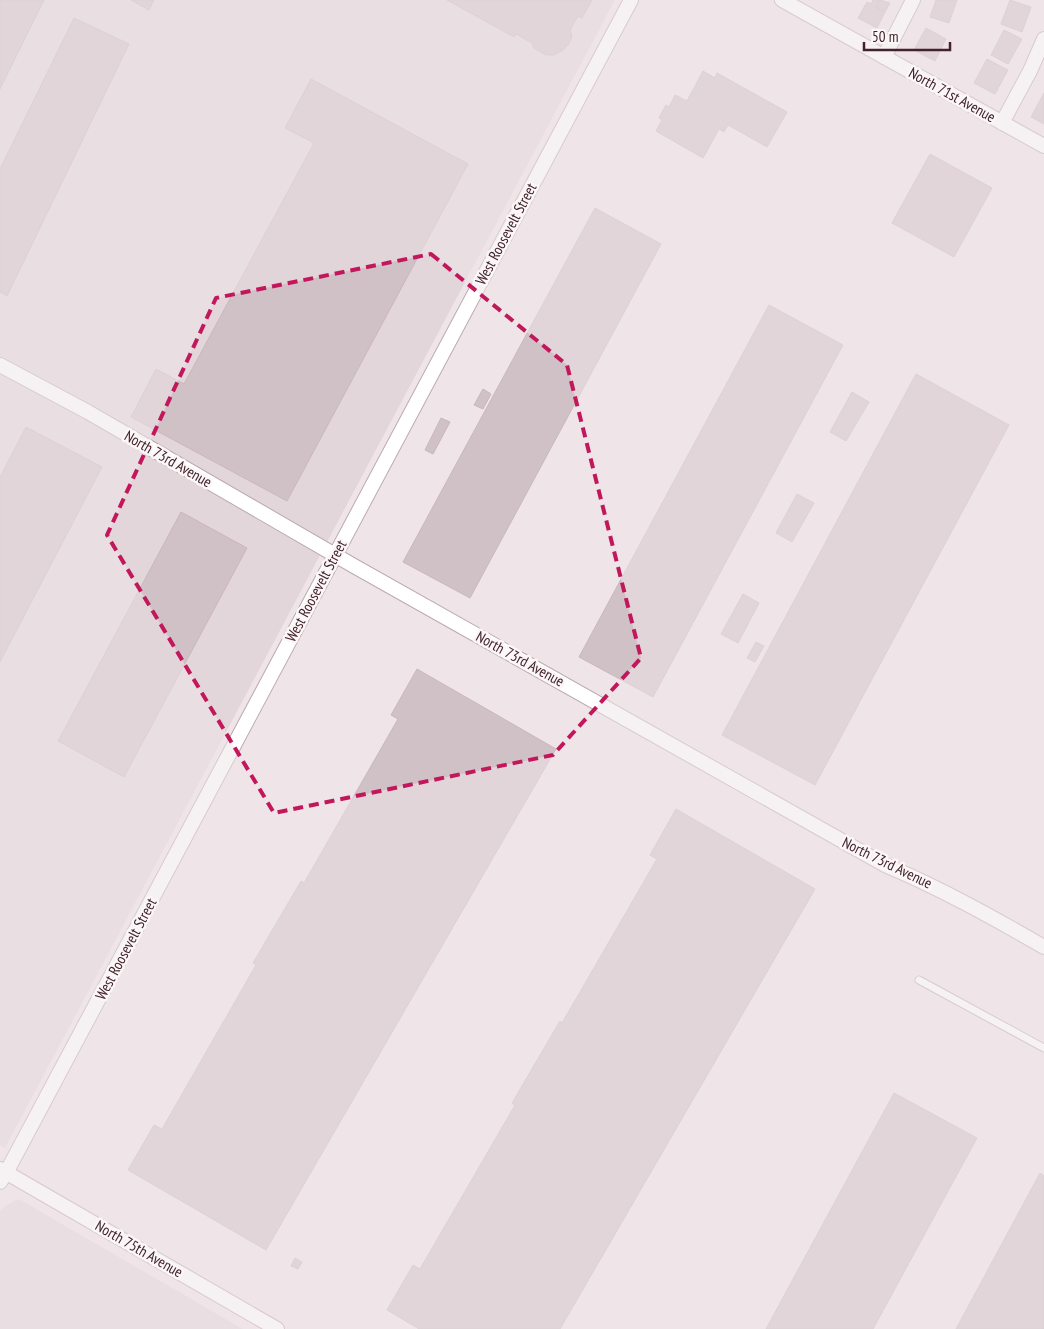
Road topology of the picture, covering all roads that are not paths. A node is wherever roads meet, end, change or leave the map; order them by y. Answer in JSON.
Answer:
{"nodes":[{"id":1,"x":631,"y":0,"type":"edge"},
{"id":2,"x":782,"y":0,"type":"edge"},
{"id":3,"x":913,"y":0,"type":"edge"},
{"id":4,"x":1044,"y":39,"type":"edge"},
{"id":5,"x":884,"y":57,"type":"junction"},
{"id":6,"x":1002,"y":123,"type":"junction"},
{"id":7,"x":1044,"y":146,"type":"edge"},
{"id":8,"x":0,"y":365,"type":"edge"},
{"id":9,"x":335,"y":555,"type":"junction"},
{"id":10,"x":1044,"y":947,"type":"edge"},
{"id":11,"x":919,"y":980,"type":"dead end"},
{"id":12,"x":1044,"y":1048,"type":"edge"},
{"id":13,"x":2,"y":1174,"type":"edge"},
{"id":14,"x":278,"y":1329,"type":"edge"}],
"edges":[{"from":1,"to":9,"type":"street","name":"West Roosevelt Street"},
{"from":2,"to":5,"type":"street","name":"North 71st Avenue"},
{"from":3,"to":5,"type":"street"},
{"from":4,"to":6,"type":"street"},
{"from":5,"to":6,"type":"street","name":"North 71st Avenue"},
{"from":6,"to":7,"type":"street","name":"North 71st Avenue"},
{"from":8,"to":9,"type":"street","name":"North 73rd Avenue"},
{"from":9,"to":10,"type":"street","name":"North 73rd Avenue"},
{"from":9,"to":13,"type":"street","name":"West Roosevelt Street"},
{"from":11,"to":12,"type":"lane"},
{"from":13,"to":14,"type":"street","name":"North 75th Avenue"}]}
